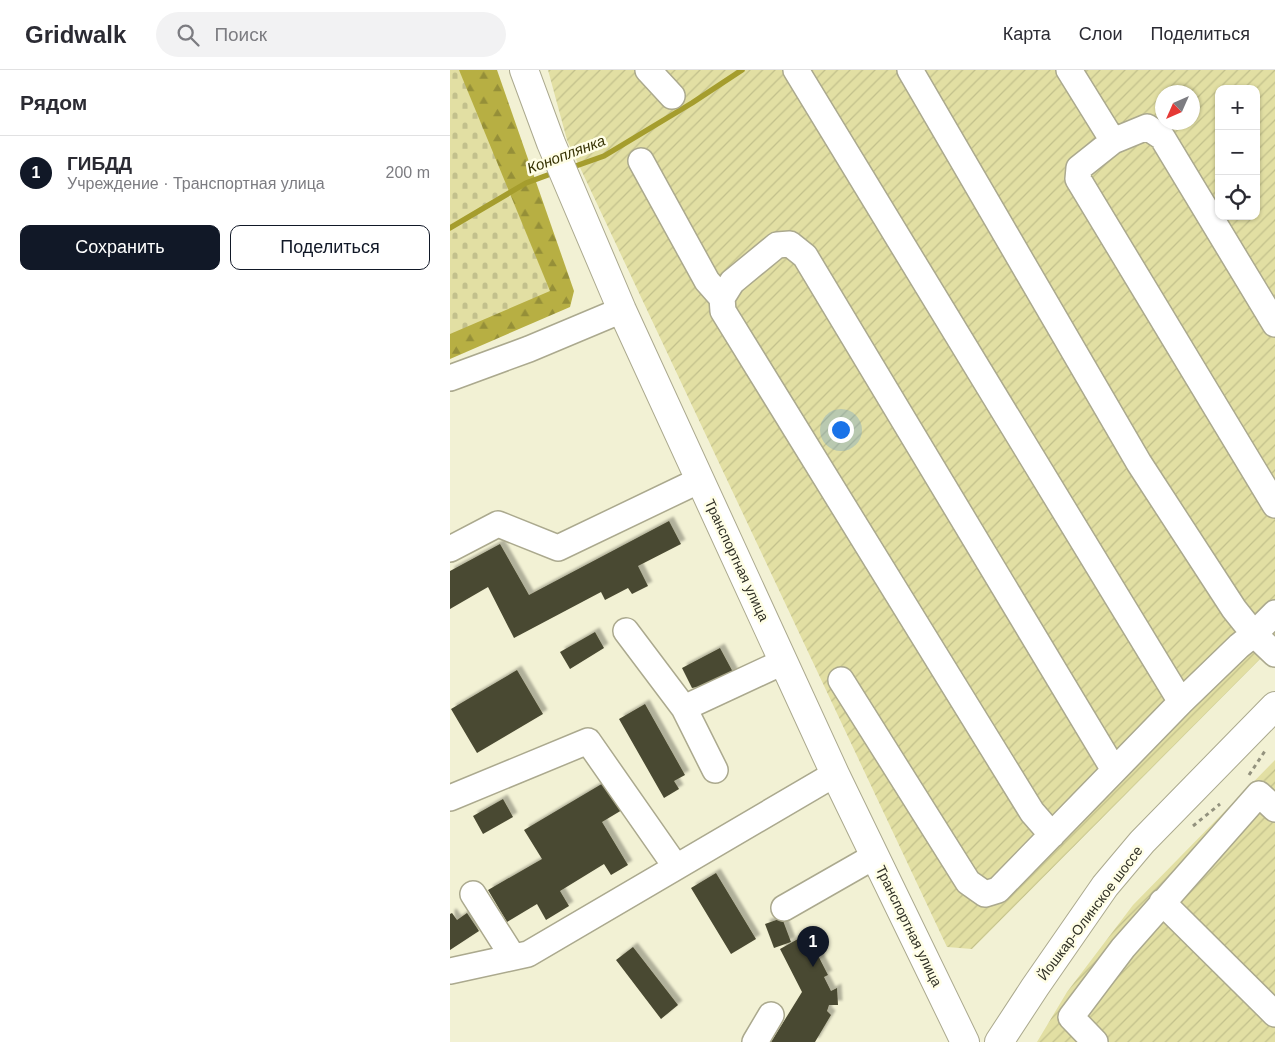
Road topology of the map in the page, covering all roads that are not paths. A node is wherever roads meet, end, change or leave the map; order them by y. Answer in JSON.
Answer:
{"nodes":[{"id":1,"x":524,"y":70,"type":"edge"},
{"id":2,"x":648,"y":70,"type":"edge"},
{"id":3,"x":796,"y":70,"type":"edge"},
{"id":4,"x":910,"y":70,"type":"edge"},
{"id":5,"x":1069,"y":70,"type":"edge"},
{"id":6,"x":672,"y":96,"type":"dead end"},
{"id":7,"x":1113,"y":141,"type":"junction"},
{"id":8,"x":641,"y":161,"type":"dead end"},
{"id":9,"x":722,"y":298,"type":"junction"},
{"id":10,"x":622,"y":310,"type":"junction"},
{"id":11,"x":1275,"y":324,"type":"edge"},
{"id":12,"x":450,"y":378,"type":"edge"},
{"id":13,"x":700,"y":480,"type":"junction"},
{"id":14,"x":1275,"y":505,"type":"edge"},
{"id":15,"x":450,"y":548,"type":"edge"},
{"id":16,"x":1275,"y":613,"type":"edge"},
{"id":17,"x":626,"y":631,"type":"dead end"},
{"id":18,"x":1254,"y":634,"type":"junction"},
{"id":19,"x":1275,"y":654,"type":"edge"},
{"id":20,"x":783,"y":662,"type":"junction"},
{"id":21,"x":841,"y":680,"type":"dead end"},
{"id":22,"x":1181,"y":702,"type":"junction"},
{"id":23,"x":1275,"y":706,"type":"edge"},
{"id":24,"x":684,"y":708,"type":"junction"},
{"id":25,"x":715,"y":770,"type":"dead end"},
{"id":26,"x":1114,"y":770,"type":"junction"},
{"id":27,"x":835,"y":774,"type":"junction"},
{"id":28,"x":450,"y":798,"type":"edge"},
{"id":29,"x":1275,"y":810,"type":"edge"},
{"id":30,"x":1052,"y":835,"type":"junction"},
{"id":31,"x":875,"y":856,"type":"junction"},
{"id":32,"x":676,"y":867,"type":"junction"},
{"id":33,"x":473,"y":894,"type":"dead end"},
{"id":34,"x":1162,"y":902,"type":"junction"},
{"id":35,"x":784,"y":908,"type":"dead end"},
{"id":36,"x":513,"y":957,"type":"junction"},
{"id":37,"x":450,"y":971,"type":"edge"},
{"id":38,"x":1275,"y":1014,"type":"edge"},
{"id":39,"x":771,"y":1015,"type":"dead end"},
{"id":40,"x":755,"y":1042,"type":"edge"},
{"id":41,"x":965,"y":1042,"type":"edge"},
{"id":42,"x":999,"y":1042,"type":"edge"},
{"id":43,"x":1095,"y":1042,"type":"edge"}],
"edges":[{"from":1,"to":10,"type":"main road","name":"Транспортная улица"},
{"from":2,"to":6,"type":"lane"},
{"from":3,"to":22,"type":"lane"},
{"from":4,"to":18,"type":"lane"},
{"from":5,"to":7,"type":"lane"},
{"from":7,"to":11,"type":"lane"},
{"from":7,"to":14,"type":"lane"},
{"from":8,"to":9,"type":"lane"},
{"from":9,"to":26,"type":"lane"},
{"from":9,"to":30,"type":"lane"},
{"from":10,"to":12,"type":"lane"},
{"from":10,"to":13,"type":"main road","name":"Транспортная улица"},
{"from":13,"to":15,"type":"lane"},
{"from":13,"to":20,"type":"main road","name":"Транспортная улица"},
{"from":16,"to":18,"type":"lane"},
{"from":17,"to":24,"type":"lane"},
{"from":18,"to":19,"type":"lane"},
{"from":18,"to":22,"type":"lane"},
{"from":20,"to":24,"type":"lane"},
{"from":20,"to":27,"type":"main road","name":"Транспортная улица"},
{"from":21,"to":30,"type":"lane"},
{"from":22,"to":26,"type":"lane"},
{"from":23,"to":42,"type":"main road","name":"Йошкар-Олинское шоссе"},
{"from":24,"to":25,"type":"lane"},
{"from":26,"to":30,"type":"lane"},
{"from":27,"to":31,"type":"main road","name":"Транспортная улица"},
{"from":27,"to":32,"type":"lane"},
{"from":28,"to":32,"type":"lane"},
{"from":29,"to":34,"type":"lane"},
{"from":31,"to":35,"type":"lane"},
{"from":31,"to":41,"type":"main road","name":"Транспортная улица"},
{"from":32,"to":36,"type":"lane"},
{"from":33,"to":36,"type":"lane"},
{"from":34,"to":38,"type":"lane"},
{"from":34,"to":43,"type":"lane"},
{"from":36,"to":37,"type":"lane"},
{"from":39,"to":40,"type":"lane"}]}
